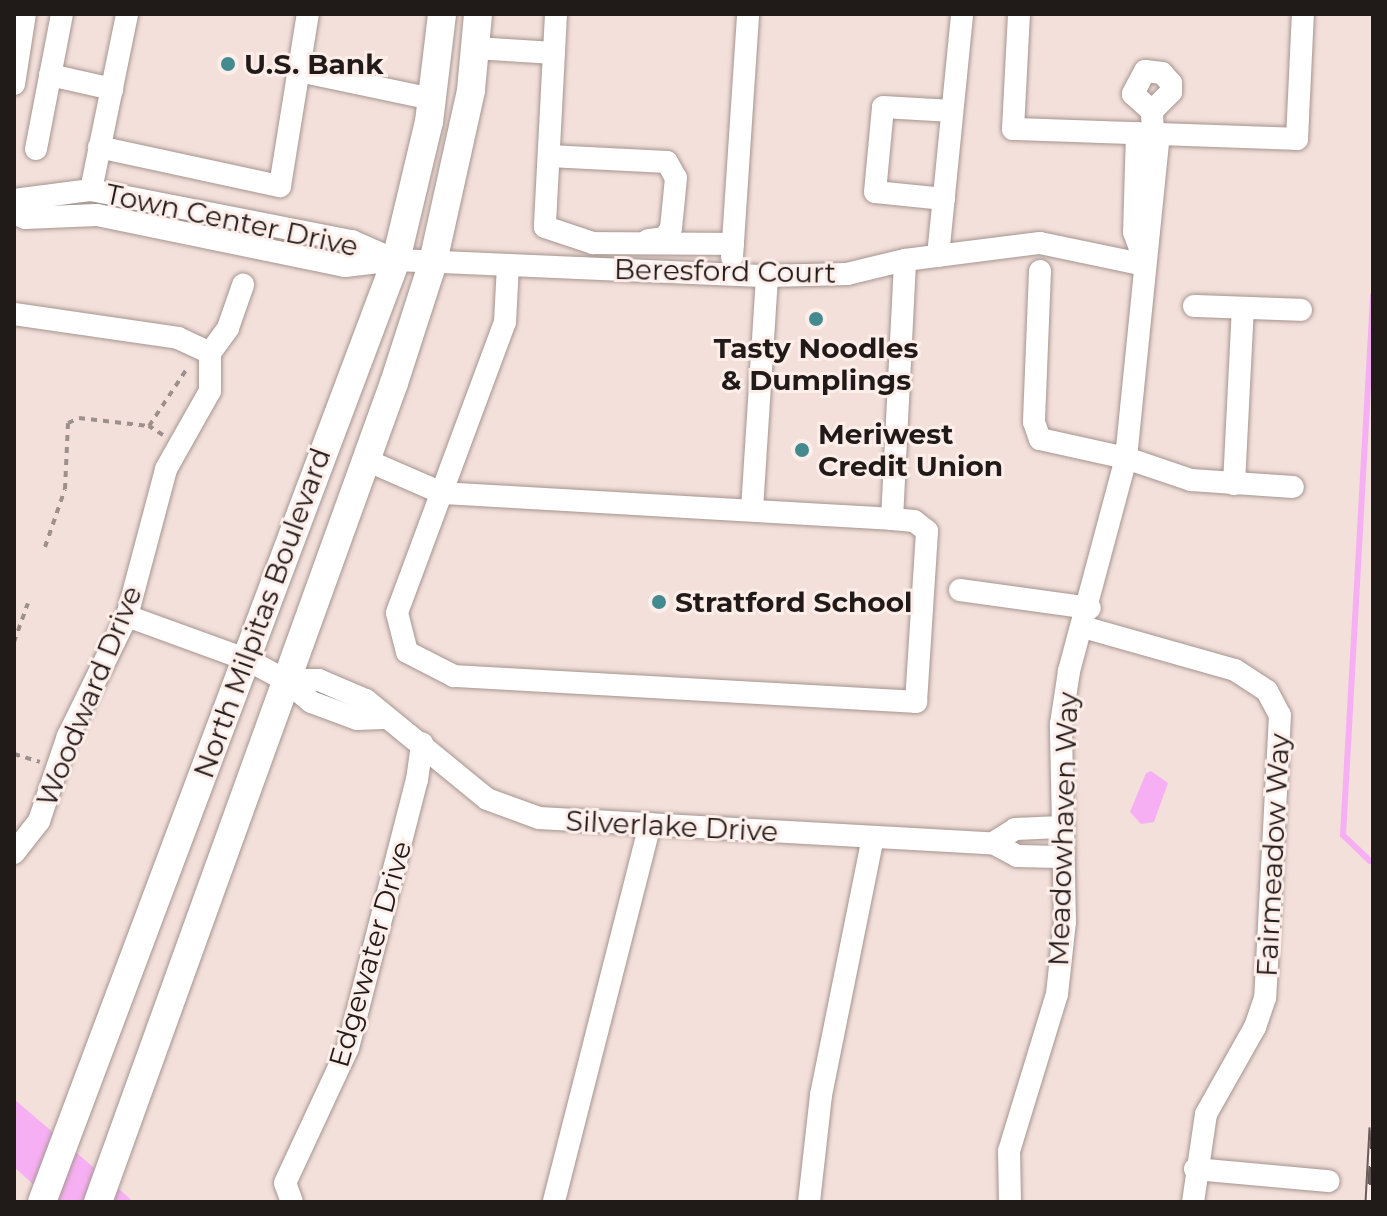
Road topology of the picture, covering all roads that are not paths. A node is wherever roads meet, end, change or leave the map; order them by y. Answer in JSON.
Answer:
{"nodes":[{"id":1,"x":25,"y":14,"type":"edge"},
{"id":2,"x":62,"y":14,"type":"edge"},
{"id":3,"x":127,"y":14,"type":"edge"},
{"id":4,"x":308,"y":14,"type":"edge"},
{"id":5,"x":442,"y":14,"type":"edge"},
{"id":6,"x":478,"y":14,"type":"edge"},
{"id":7,"x":556,"y":14,"type":"edge"},
{"id":8,"x":748,"y":14,"type":"edge"},
{"id":9,"x":962,"y":14,"type":"edge"},
{"id":10,"x":1019,"y":14,"type":"edge"},
{"id":11,"x":1303,"y":14,"type":"edge"},
{"id":12,"x":475,"y":48,"type":"junction"},
{"id":13,"x":554,"y":53,"type":"junction"},
{"id":14,"x":299,"y":71,"type":"junction"},
{"id":15,"x":50,"y":75,"type":"junction"},
{"id":16,"x":14,"y":84,"type":"edge"},
{"id":17,"x":112,"y":89,"type":"junction"},
{"id":18,"x":432,"y":99,"type":"junction"},
{"id":19,"x":952,"y":111,"type":"junction"},
{"id":20,"x":1152,"y":111,"type":"dead end"},
{"id":21,"x":1150,"y":134,"type":"junction"},
{"id":22,"x":99,"y":147,"type":"junction"},
{"id":23,"x":36,"y":149,"type":"dead end"},
{"id":24,"x":549,"y":156,"type":"junction"},
{"id":25,"x":91,"y":190,"type":"junction"},
{"id":26,"x":944,"y":199,"type":"junction"},
{"id":27,"x":14,"y":200,"type":"edge"},
{"id":28,"x":14,"y":213,"type":"edge"},
{"id":29,"x":631,"y":243,"type":"junction"},
{"id":30,"x":733,"y":244,"type":"junction"},
{"id":31,"x":938,"y":256,"type":"junction"},
{"id":32,"x":396,"y":260,"type":"junction"},
{"id":33,"x":905,"y":260,"type":"junction"},
{"id":34,"x":433,"y":262,"type":"junction"},
{"id":35,"x":508,"y":265,"type":"junction"},
{"id":36,"x":1145,"y":265,"type":"junction"},
{"id":37,"x":1040,"y":271,"type":"dead end"},
{"id":38,"x":731,"y":274,"type":"junction"},
{"id":39,"x":767,"y":276,"type":"junction"},
{"id":40,"x":243,"y":285,"type":"dead end"},
{"id":41,"x":1194,"y":306,"type":"dead end"},
{"id":42,"x":1243,"y":308,"type":"junction"},
{"id":43,"x":1301,"y":310,"type":"dead end"},
{"id":44,"x":14,"y":314,"type":"edge"},
{"id":45,"x":205,"y":350,"type":"junction"},
{"id":46,"x":1126,"y":458,"type":"junction"},
{"id":47,"x":366,"y":460,"type":"junction"},
{"id":48,"x":1234,"y":484,"type":"junction"},
{"id":49,"x":1293,"y":487,"type":"dead end"},
{"id":50,"x":442,"y":493,"type":"junction"},
{"id":51,"x":752,"y":509,"type":"junction"},
{"id":52,"x":892,"y":519,"type":"junction"},
{"id":53,"x":960,"y":590,"type":"dead end"},
{"id":54,"x":127,"y":616,"type":"junction"},
{"id":55,"x":1086,"y":618,"type":"junction"},
{"id":56,"x":248,"y":660,"type":"junction"},
{"id":57,"x":285,"y":680,"type":"junction"},
{"id":58,"x":422,"y":743,"type":"junction"},
{"id":59,"x":650,"y":824,"type":"junction"},
{"id":60,"x":1063,"y":827,"type":"junction"},
{"id":61,"x":873,"y":838,"type":"junction"},
{"id":62,"x":993,"y":843,"type":"junction"},
{"id":63,"x":14,"y":853,"type":"edge"},
{"id":64,"x":1063,"y":857,"type":"junction"},
{"id":65,"x":1195,"y":1169,"type":"junction"},
{"id":66,"x":1328,"y":1181,"type":"dead end"},
{"id":67,"x":554,"y":1201,"type":"edge"},
{"id":68,"x":42,"y":1202,"type":"edge"},
{"id":69,"x":98,"y":1202,"type":"edge"},
{"id":70,"x":292,"y":1202,"type":"edge"},
{"id":71,"x":809,"y":1202,"type":"edge"},
{"id":72,"x":1010,"y":1202,"type":"edge"},
{"id":73,"x":1193,"y":1202,"type":"edge"}],
"edges":[{"from":1,"to":16,"type":"street"},
{"from":2,"to":15,"type":"street"},
{"from":3,"to":17,"type":"street"},
{"from":4,"to":14,"type":"street"},
{"from":5,"to":18,"type":"main road","name":"North Milpitas Boulevard"},
{"from":6,"to":12,"type":"main road","name":"North Milpitas Boulevard"},
{"from":7,"to":13,"type":"street"},
{"from":8,"to":30,"type":"street"},
{"from":9,"to":19,"type":"street"},
{"from":10,"to":21,"type":"street"},
{"from":11,"to":21,"type":"street"},
{"from":12,"to":13,"type":"street"},
{"from":12,"to":34,"type":"main road","name":"North Milpitas Boulevard"},
{"from":13,"to":24,"type":"street"},
{"from":14,"to":18,"type":"street"},
{"from":14,"to":22,"type":"street"},
{"from":15,"to":17,"type":"street"},
{"from":15,"to":23,"type":"street"},
{"from":17,"to":22,"type":"street"},
{"from":18,"to":32,"type":"main road","name":"North Milpitas Boulevard"},
{"from":19,"to":26,"type":"street"},
{"from":19,"to":26,"type":"street"},
{"from":20,"to":21,"type":"street","name":"Meadowhaven Way"},
{"from":21,"to":36,"type":"street","name":"Meadowhaven Way"},
{"from":22,"to":25,"type":"street"},
{"from":24,"to":29,"type":"street"},
{"from":24,"to":29,"type":"street"},
{"from":25,"to":27,"type":"street","name":"Town Center Drive"},
{"from":25,"to":32,"type":"street","name":"Town Center Drive"},
{"from":26,"to":31,"type":"street"},
{"from":28,"to":32,"type":"street","name":"Town Center Drive"},
{"from":29,"to":30,"type":"street"},
{"from":30,"to":38,"type":"street"},
{"from":31,"to":33,"type":"street","name":"Beresford Court"},
{"from":31,"to":36,"type":"street","name":"Beresford Court"},
{"from":32,"to":34,"type":"street","name":"Beresford Court"},
{"from":32,"to":56,"type":"main road","name":"North Milpitas Boulevard"},
{"from":33,"to":39,"type":"street","name":"Beresford Court"},
{"from":33,"to":52,"type":"street"},
{"from":34,"to":35,"type":"street","name":"Beresford Court"},
{"from":34,"to":47,"type":"main road","name":"North Milpitas Boulevard"},
{"from":35,"to":38,"type":"street","name":"Beresford Court"},
{"from":35,"to":50,"type":"street"},
{"from":36,"to":46,"type":"street","name":"Meadowhaven Way"},
{"from":37,"to":46,"type":"street"},
{"from":38,"to":39,"type":"street","name":"Beresford Court"},
{"from":39,"to":51,"type":"street"},
{"from":40,"to":45,"type":"street"},
{"from":41,"to":42,"type":"street"},
{"from":42,"to":43,"type":"street"},
{"from":42,"to":48,"type":"street"},
{"from":44,"to":45,"type":"street"},
{"from":45,"to":54,"type":"street","name":"Woodward Drive"},
{"from":46,"to":48,"type":"street"},
{"from":46,"to":55,"type":"street","name":"Meadowhaven Way"},
{"from":47,"to":50,"type":"street"},
{"from":47,"to":57,"type":"main road","name":"North Milpitas Boulevard"},
{"from":48,"to":49,"type":"street"},
{"from":50,"to":51,"type":"street"},
{"from":50,"to":52,"type":"street"},
{"from":51,"to":52,"type":"street"},
{"from":53,"to":55,"type":"street","name":"Fairmeadow Way"},
{"from":54,"to":56,"type":"street","name":"Silverlake Drive"},
{"from":54,"to":63,"type":"street","name":"Woodward Drive"},
{"from":55,"to":60,"type":"street","name":"Meadowhaven Way"},
{"from":55,"to":65,"type":"street","name":"Fairmeadow Way"},
{"from":56,"to":57,"type":"street","name":"Silverlake Drive"},
{"from":56,"to":68,"type":"main road","name":"North Milpitas Boulevard"},
{"from":57,"to":58,"type":"street","name":"Silverlake Drive"},
{"from":57,"to":69,"type":"main road","name":"North Milpitas Boulevard"},
{"from":58,"to":59,"type":"street","name":"Silverlake Drive"},
{"from":58,"to":70,"type":"street","name":"Edgewater Drive"},
{"from":59,"to":61,"type":"street","name":"Silverlake Drive"},
{"from":59,"to":67,"type":"street"},
{"from":60,"to":62,"type":"street","name":"Silverlake Drive"},
{"from":60,"to":64,"type":"street","name":"Meadowhaven Way"},
{"from":61,"to":62,"type":"street","name":"Silverlake Drive"},
{"from":61,"to":71,"type":"street"},
{"from":62,"to":64,"type":"street","name":"Silverlake Drive"},
{"from":64,"to":72,"type":"street","name":"Meadowhaven Way"},
{"from":65,"to":66,"type":"street"},
{"from":65,"to":73,"type":"street","name":"Fairmeadow Way"}]}
